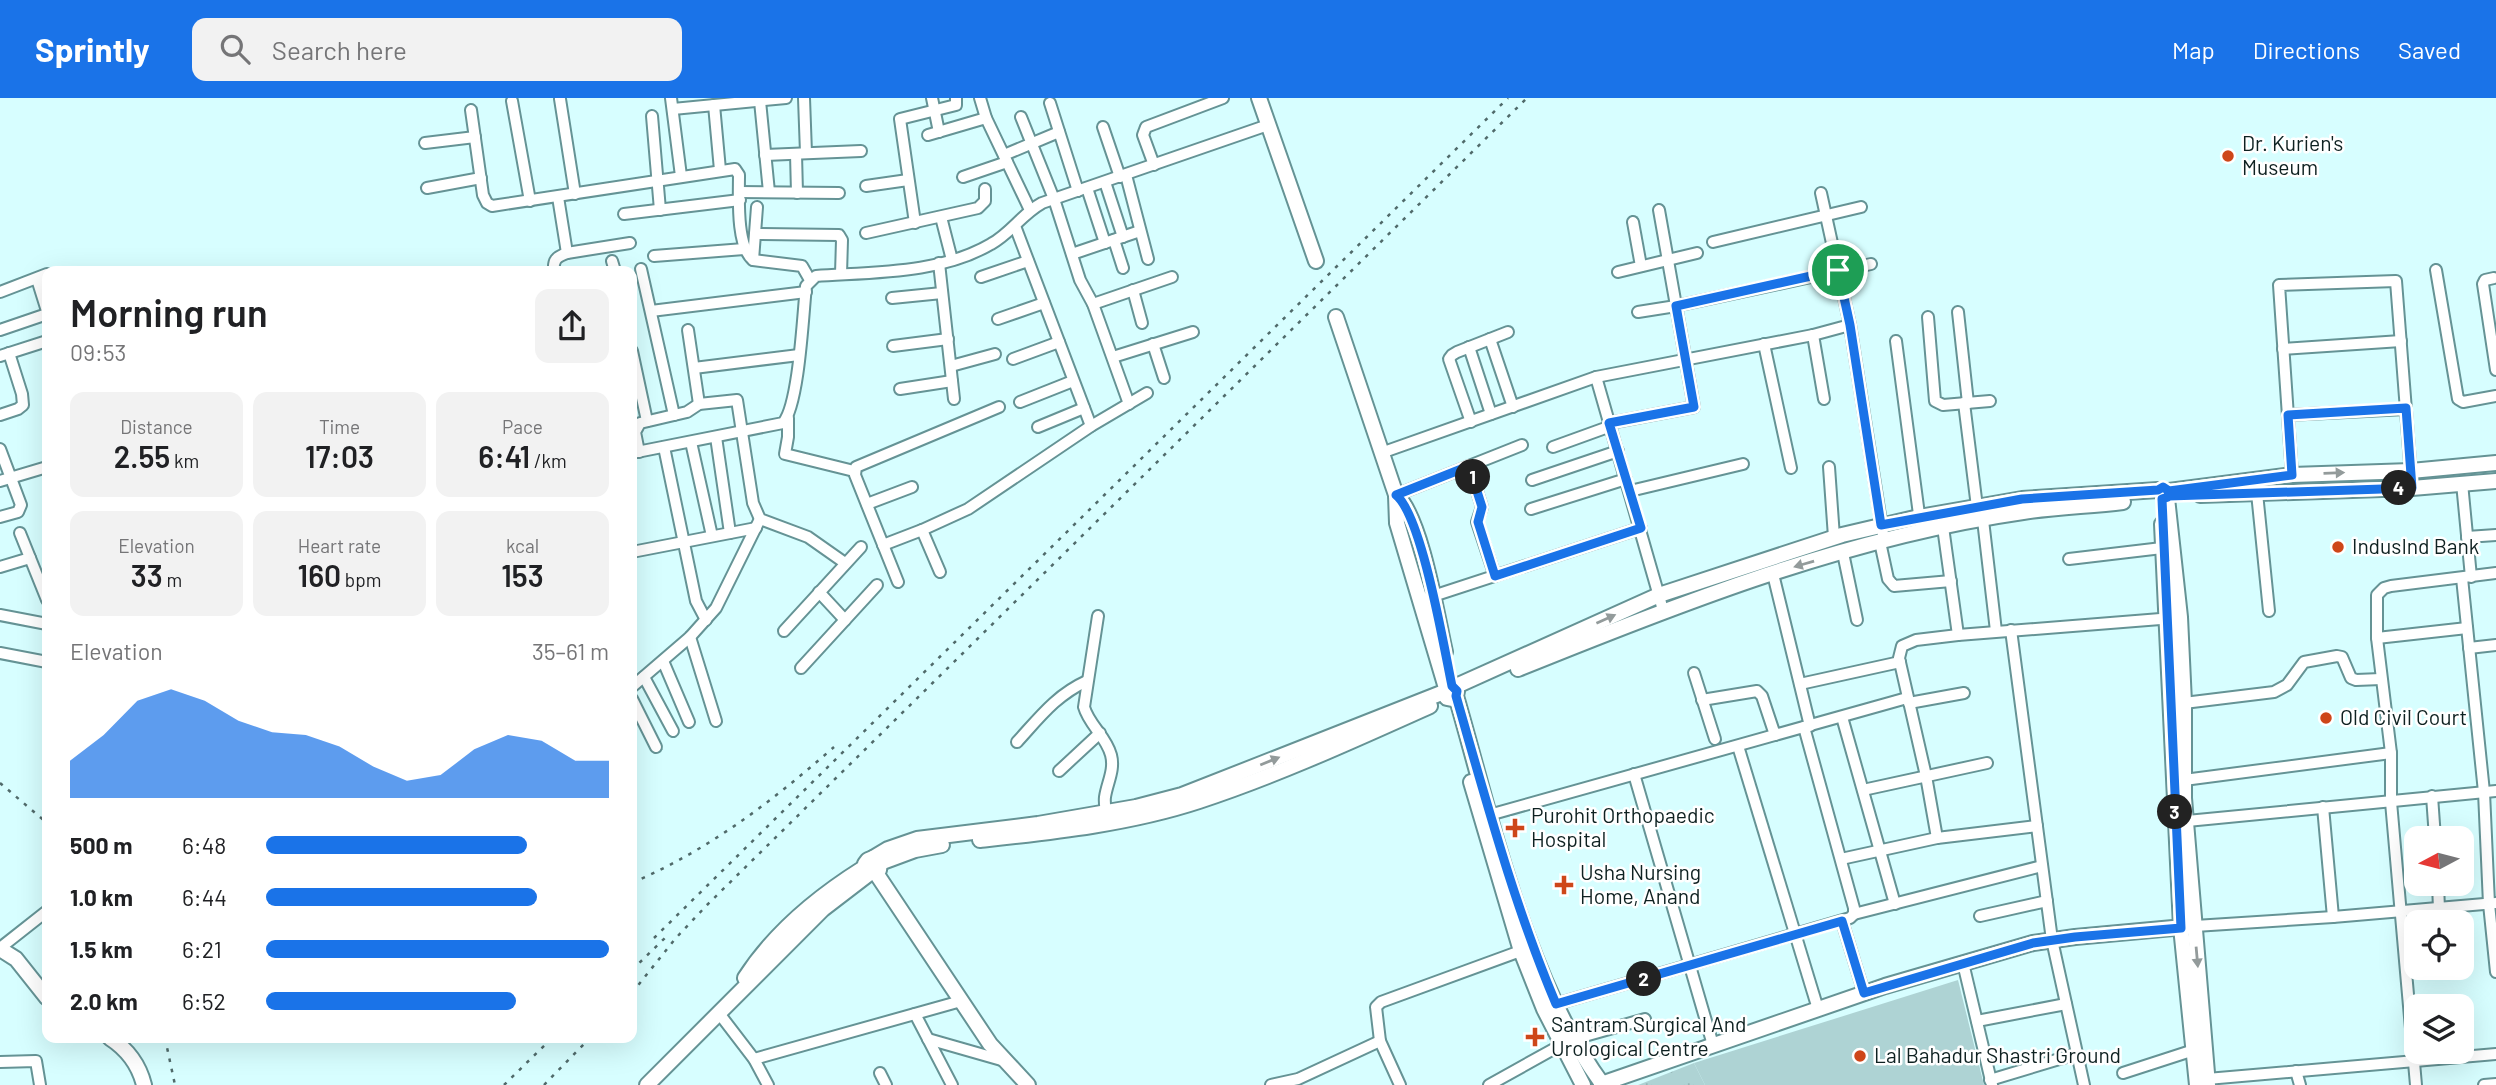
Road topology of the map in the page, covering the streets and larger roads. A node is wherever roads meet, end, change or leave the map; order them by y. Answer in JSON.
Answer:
{"nodes":[{"id":1,"x":786,"y":98,"type":"edge"},
{"id":2,"x":804,"y":98,"type":"edge"},
{"id":3,"x":932,"y":98,"type":"edge"},
{"id":4,"x":956,"y":98,"type":"edge"},
{"id":5,"x":980,"y":98,"type":"edge"},
{"id":6,"x":1223,"y":98,"type":"edge"},
{"id":7,"x":1259,"y":98,"type":"edge"},
{"id":8,"x":560,"y":99,"type":"edge"},
{"id":9,"x":513,"y":101,"type":"dead end"},
{"id":10,"x":760,"y":101,"type":"junction"},
{"id":11,"x":672,"y":103,"type":"edge"},
{"id":12,"x":1050,"y":103,"type":"dead end"},
{"id":13,"x":714,"y":105,"type":"junction"},
{"id":14,"x":471,"y":110,"type":"dead end"},
{"id":15,"x":934,"y":110,"type":"junction"},
{"id":16,"x":652,"y":116,"type":"dead end"},
{"id":17,"x":1021,"y":117,"type":"dead end"},
{"id":18,"x":986,"y":118,"type":"junction"},
{"id":19,"x":1268,"y":125,"type":"junction"},
{"id":20,"x":1103,"y":127,"type":"dead end"},
{"id":21,"x":1059,"y":132,"type":"junction"},
{"id":22,"x":475,"y":136,"type":"junction"},
{"id":23,"x":425,"y":144,"type":"dead end"},
{"id":24,"x":1032,"y":144,"type":"junction"},
{"id":25,"x":861,"y":151,"type":"dead end"},
{"id":26,"x":801,"y":153,"type":"junction"},
{"id":27,"x":765,"y":155,"type":"junction"},
{"id":28,"x":1005,"y":158,"type":"junction"},
{"id":29,"x":1154,"y":165,"type":"junction"},
{"id":30,"x":720,"y":170,"type":"junction"},
{"id":31,"x":681,"y":176,"type":"junction"},
{"id":32,"x":1123,"y":176,"type":"junction"},
{"id":33,"x":963,"y":177,"type":"dead end"},
{"id":34,"x":481,"y":178,"type":"junction"},
{"id":35,"x":658,"y":180,"type":"junction"},
{"id":36,"x":908,"y":180,"type":"junction"},
{"id":37,"x":1105,"y":182,"type":"junction"},
{"id":38,"x":866,"y":186,"type":"dead end"},
{"id":39,"x":427,"y":188,"type":"dead end"},
{"id":40,"x":985,"y":189,"type":"dead end"},
{"id":41,"x":1082,"y":190,"type":"junction"},
{"id":42,"x":769,"y":192,"type":"junction"},
{"id":43,"x":797,"y":193,"type":"junction"},
{"id":44,"x":839,"y":193,"type":"dead end"},
{"id":45,"x":1821,"y":193,"type":"dead end"},
{"id":46,"x":575,"y":194,"type":"junction"},
{"id":47,"x":740,"y":196,"type":"junction"},
{"id":48,"x":558,"y":197,"type":"junction"},
{"id":49,"x":1054,"y":199,"type":"junction"},
{"id":50,"x":530,"y":201,"type":"junction"},
{"id":51,"x":757,"y":207,"type":"dead end"},
{"id":52,"x":1861,"y":207,"type":"dead end"},
{"id":53,"x":660,"y":210,"type":"junction"},
{"id":54,"x":1030,"y":210,"type":"junction"},
{"id":55,"x":1659,"y":210,"type":"dead end"},
{"id":56,"x":624,"y":215,"type":"dead end"},
{"id":57,"x":1826,"y":216,"type":"junction"},
{"id":58,"x":941,"y":218,"type":"junction"},
{"id":59,"x":1633,"y":222,"type":"dead end"},
{"id":60,"x":915,"y":223,"type":"junction"},
{"id":61,"x":1015,"y":226,"type":"junction"},
{"id":62,"x":1140,"y":231,"type":"junction"},
{"id":63,"x":866,"y":233,"type":"dead end"},
{"id":64,"x":755,"y":234,"type":"junction"},
{"id":65,"x":1114,"y":240,"type":"junction"},
{"id":66,"x":1713,"y":242,"type":"dead end"},
{"id":67,"x":630,"y":243,"type":"dead end"},
{"id":68,"x":744,"y":249,"type":"junction"},
{"id":69,"x":566,"y":253,"type":"junction"},
{"id":70,"x":1697,"y":253,"type":"dead end"},
{"id":71,"x":1072,"y":254,"type":"junction"},
{"id":72,"x":654,"y":256,"type":"dead end"},
{"id":73,"x":1148,"y":259,"type":"dead end"},
{"id":74,"x":1668,"y":259,"type":"junction"},
{"id":75,"x":753,"y":260,"type":"junction"},
{"id":76,"x":952,"y":260,"type":"junction"},
{"id":77,"x":1028,"y":261,"type":"junction"},
{"id":78,"x":1315,"y":261,"type":"dead end"},
{"id":79,"x":939,"y":263,"type":"junction"},
{"id":80,"x":1871,"y":264,"type":"dead end"},
{"id":81,"x":553,"y":266,"type":"edge"},
{"id":82,"x":1641,"y":266,"type":"junction"},
{"id":83,"x":1123,"y":268,"type":"dead end"},
{"id":84,"x":641,"y":270,"type":"dead end"},
{"id":85,"x":1838,"y":270,"type":"junction"},
{"id":86,"x":2436,"y":270,"type":"dead end"},
{"id":87,"x":1618,"y":272,"type":"dead end"},
{"id":88,"x":841,"y":274,"type":"junction"},
{"id":89,"x":42,"y":276,"type":"edge"},
{"id":90,"x":1172,"y":276,"type":"dead end"},
{"id":91,"x":981,"y":277,"type":"dead end"},
{"id":92,"x":2494,"y":278,"type":"edge"},
{"id":93,"x":810,"y":280,"type":"junction"},
{"id":94,"x":1133,"y":290,"type":"junction"},
{"id":95,"x":0,"y":292,"type":"edge"},
{"id":96,"x":806,"y":292,"type":"junction"},
{"id":97,"x":943,"y":293,"type":"junction"},
{"id":98,"x":892,"y":298,"type":"dead end"},
{"id":99,"x":1044,"y":303,"type":"junction"},
{"id":100,"x":1093,"y":304,"type":"junction"},
{"id":101,"x":1676,"y":306,"type":"junction"},
{"id":102,"x":650,"y":311,"type":"junction"},
{"id":103,"x":1638,"y":312,"type":"dead end"},
{"id":104,"x":1958,"y":312,"type":"dead end"},
{"id":105,"x":42,"y":314,"type":"edge"},
{"id":106,"x":1336,"y":317,"type":"dead end"},
{"id":107,"x":1928,"y":317,"type":"dead end"},
{"id":108,"x":998,"y":319,"type":"dead end"},
{"id":109,"x":1142,"y":323,"type":"dead end"},
{"id":110,"x":1850,"y":325,"type":"junction"},
{"id":111,"x":0,"y":330,"type":"edge"},
{"id":112,"x":688,"y":330,"type":"dead end"},
{"id":113,"x":1193,"y":332,"type":"dead end"},
{"id":114,"x":1508,"y":332,"type":"dead end"},
{"id":115,"x":1813,"y":335,"type":"junction"},
{"id":116,"x":948,"y":339,"type":"junction"},
{"id":117,"x":1490,"y":339,"type":"junction"},
{"id":118,"x":1896,"y":341,"type":"dead end"},
{"id":119,"x":2401,"y":341,"type":"junction"},
{"id":120,"x":1059,"y":342,"type":"junction"},
{"id":121,"x":42,"y":343,"type":"edge"},
{"id":122,"x":1153,"y":344,"type":"junction"},
{"id":123,"x":1764,"y":344,"type":"junction"},
{"id":124,"x":893,"y":346,"type":"dead end"},
{"id":125,"x":1469,"y":347,"type":"junction"},
{"id":126,"x":2283,"y":349,"type":"junction"},
{"id":127,"x":995,"y":354,"type":"dead end"},
{"id":128,"x":4,"y":355,"type":"edge"},
{"id":129,"x":799,"y":355,"type":"junction"},
{"id":130,"x":1113,"y":357,"type":"junction"},
{"id":131,"x":1013,"y":359,"type":"dead end"},
{"id":132,"x":1686,"y":359,"type":"junction"},
{"id":133,"x":951,"y":366,"type":"junction"},
{"id":134,"x":694,"y":368,"type":"junction"},
{"id":135,"x":2496,"y":370,"type":"edge"},
{"id":136,"x":637,"y":374,"type":"edge"},
{"id":137,"x":1596,"y":377,"type":"junction"},
{"id":138,"x":1164,"y":378,"type":"dead end"},
{"id":139,"x":952,"y":381,"type":"junction"},
{"id":140,"x":1073,"y":381,"type":"junction"},
{"id":141,"x":900,"y":389,"type":"dead end"},
{"id":142,"x":1147,"y":393,"type":"dead end"},
{"id":143,"x":2496,"y":396,"type":"edge"},
{"id":144,"x":1824,"y":398,"type":"dead end"},
{"id":145,"x":954,"y":399,"type":"dead end"},
{"id":146,"x":1990,"y":401,"type":"dead end"},
{"id":147,"x":1020,"y":402,"type":"dead end"},
{"id":148,"x":1966,"y":403,"type":"junction"},
{"id":149,"x":699,"y":404,"type":"junction"},
{"id":150,"x":1129,"y":404,"type":"junction"},
{"id":151,"x":999,"y":407,"type":"dead end"},
{"id":152,"x":1513,"y":407,"type":"junction"},
{"id":153,"x":1084,"y":408,"type":"junction"},
{"id":154,"x":2406,"y":408,"type":"junction"},
{"id":155,"x":1491,"y":414,"type":"junction"},
{"id":156,"x":0,"y":415,"type":"edge"},
{"id":157,"x":674,"y":415,"type":"junction"},
{"id":158,"x":2288,"y":415,"type":"junction"},
{"id":159,"x":788,"y":418,"type":"junction"},
{"id":160,"x":647,"y":421,"type":"junction"},
{"id":161,"x":1471,"y":422,"type":"junction"},
{"id":162,"x":1610,"y":424,"type":"junction"},
{"id":163,"x":637,"y":426,"type":"edge"},
{"id":164,"x":1091,"y":426,"type":"junction"},
{"id":165,"x":1038,"y":427,"type":"dead end"},
{"id":166,"x":741,"y":433,"type":"junction"},
{"id":167,"x":716,"y":438,"type":"junction"},
{"id":168,"x":691,"y":442,"type":"junction"},
{"id":169,"x":1522,"y":445,"type":"dead end"},
{"id":170,"x":664,"y":447,"type":"junction"},
{"id":171,"x":1553,"y":447,"type":"dead end"},
{"id":172,"x":0,"y":449,"type":"edge"},
{"id":173,"x":1618,"y":451,"type":"junction"},
{"id":174,"x":637,"y":453,"type":"edge"},
{"id":175,"x":1381,"y":453,"type":"junction"},
{"id":176,"x":2496,"y":463,"type":"edge"},
{"id":177,"x":1743,"y":464,"type":"dead end"},
{"id":178,"x":1469,"y":466,"type":"junction"},
{"id":179,"x":1829,"y":467,"type":"dead end"},
{"id":180,"x":1791,"y":468,"type":"dead end"},
{"id":181,"x":42,"y":469,"type":"edge"},
{"id":182,"x":854,"y":471,"type":"junction"},
{"id":183,"x":2411,"y":471,"type":"junction"},
{"id":184,"x":2292,"y":475,"type":"junction"},
{"id":185,"x":6,"y":480,"type":"edge"},
{"id":186,"x":1532,"y":480,"type":"dead end"},
{"id":187,"x":2496,"y":481,"type":"edge"},
{"id":188,"x":2462,"y":483,"type":"junction"},
{"id":189,"x":1628,"y":485,"type":"junction"},
{"id":190,"x":912,"y":487,"type":"dead end"},
{"id":191,"x":2412,"y":488,"type":"junction"},
{"id":192,"x":2257,"y":493,"type":"junction"},
{"id":193,"x":1396,"y":495,"type":"junction"},
{"id":194,"x":2164,"y":495,"type":"junction"},
{"id":195,"x":867,"y":504,"type":"junction"},
{"id":196,"x":1531,"y":509,"type":"dead end"},
{"id":197,"x":1980,"y":514,"type":"junction"},
{"id":198,"x":0,"y":517,"type":"edge"},
{"id":199,"x":1919,"y":517,"type":"junction"},
{"id":200,"x":758,"y":524,"type":"junction"},
{"id":201,"x":1881,"y":525,"type":"junction"},
{"id":202,"x":1943,"y":527,"type":"junction"},
{"id":203,"x":1641,"y":528,"type":"junction"},
{"id":204,"x":922,"y":530,"type":"junction"},
{"id":205,"x":20,"y":533,"type":"dead end"},
{"id":206,"x":730,"y":533,"type":"junction"},
{"id":207,"x":1921,"y":533,"type":"junction"},
{"id":208,"x":2496,"y":535,"type":"edge"},
{"id":209,"x":712,"y":536,"type":"junction"},
{"id":210,"x":1834,"y":537,"type":"junction"},
{"id":211,"x":2467,"y":537,"type":"junction"},
{"id":212,"x":684,"y":541,"type":"junction"},
{"id":213,"x":1882,"y":542,"type":"junction"},
{"id":214,"x":883,"y":545,"type":"junction"},
{"id":215,"x":861,"y":547,"type":"dead end"},
{"id":216,"x":2162,"y":548,"type":"junction"},
{"id":217,"x":637,"y":551,"type":"edge"},
{"id":218,"x":1843,"y":553,"type":"junction"},
{"id":219,"x":30,"y":558,"type":"junction"},
{"id":220,"x":2069,"y":559,"type":"dead end"},
{"id":221,"x":845,"y":564,"type":"junction"},
{"id":222,"x":0,"y":567,"type":"edge"},
{"id":223,"x":940,"y":572,"type":"dead end"},
{"id":224,"x":2496,"y":573,"type":"edge"},
{"id":225,"x":1773,"y":574,"type":"junction"},
{"id":226,"x":1495,"y":576,"type":"junction"},
{"id":227,"x":2466,"y":577,"type":"junction"},
{"id":228,"x":1951,"y":581,"type":"junction"},
{"id":229,"x":898,"y":582,"type":"dead end"},
{"id":230,"x":877,"y":585,"type":"dead end"},
{"id":231,"x":42,"y":588,"type":"edge"},
{"id":232,"x":820,"y":592,"type":"junction"},
{"id":233,"x":1660,"y":595,"type":"junction"},
{"id":234,"x":1427,"y":598,"type":"junction"},
{"id":235,"x":1663,"y":610,"type":"junction"},
{"id":236,"x":2269,"y":611,"type":"dead end"},
{"id":237,"x":0,"y":615,"type":"edge"},
{"id":238,"x":1098,"y":616,"type":"dead end"},
{"id":239,"x":2173,"y":618,"type":"junction"},
{"id":240,"x":706,"y":620,"type":"junction"},
{"id":241,"x":845,"y":620,"type":"junction"},
{"id":242,"x":1857,"y":620,"type":"dead end"},
{"id":243,"x":42,"y":623,"type":"edge"},
{"id":244,"x":2467,"y":628,"type":"junction"},
{"id":245,"x":2011,"y":630,"type":"junction"},
{"id":246,"x":784,"y":631,"type":"dead end"},
{"id":247,"x":1996,"y":631,"type":"junction"},
{"id":248,"x":1958,"y":635,"type":"junction"},
{"id":249,"x":690,"y":637,"type":"junction"},
{"id":250,"x":2377,"y":638,"type":"junction"},
{"id":251,"x":2496,"y":645,"type":"edge"},
{"id":252,"x":2469,"y":648,"type":"junction"},
{"id":253,"x":0,"y":653,"type":"edge"},
{"id":254,"x":42,"y":661,"type":"edge"},
{"id":255,"x":663,"y":661,"type":"junction"},
{"id":256,"x":1900,"y":662,"type":"junction"},
{"id":257,"x":802,"y":668,"type":"dead end"},
{"id":258,"x":1694,"y":673,"type":"dead end"},
{"id":259,"x":644,"y":677,"type":"junction"},
{"id":260,"x":2381,"y":679,"type":"junction"},
{"id":261,"x":1087,"y":681,"type":"junction"},
{"id":262,"x":637,"y":683,"type":"edge"},
{"id":263,"x":1800,"y":684,"type":"junction"},
{"id":264,"x":1451,"y":692,"type":"junction"},
{"id":265,"x":1964,"y":693,"type":"dead end"},
{"id":266,"x":1702,"y":700,"type":"junction"},
{"id":267,"x":1908,"y":701,"type":"junction"},
{"id":268,"x":2184,"y":703,"type":"junction"},
{"id":269,"x":637,"y":709,"type":"edge"},
{"id":270,"x":1842,"y":717,"type":"junction"},
{"id":271,"x":716,"y":721,"type":"dead end"},
{"id":272,"x":689,"y":722,"type":"dead end"},
{"id":273,"x":1807,"y":727,"type":"junction"},
{"id":274,"x":673,"y":731,"type":"dead end"},
{"id":275,"x":1100,"y":733,"type":"junction"},
{"id":276,"x":1775,"y":735,"type":"junction"},
{"id":277,"x":1715,"y":740,"type":"dead end"},
{"id":278,"x":1017,"y":742,"type":"dead end"},
{"id":279,"x":1738,"y":746,"type":"junction"},
{"id":280,"x":656,"y":747,"type":"dead end"},
{"id":281,"x":2391,"y":753,"type":"junction"},
{"id":282,"x":1987,"y":763,"type":"dead end"},
{"id":283,"x":1059,"y":771,"type":"dead end"},
{"id":284,"x":1634,"y":774,"type":"junction"},
{"id":285,"x":1926,"y":776,"type":"junction"},
{"id":286,"x":2184,"y":780,"type":"junction"},
{"id":287,"x":1863,"y":790,"type":"junction"},
{"id":288,"x":2496,"y":790,"type":"edge"},
{"id":289,"x":2484,"y":792,"type":"junction"},
{"id":290,"x":2432,"y":796,"type":"junction"},
{"id":291,"x":2391,"y":802,"type":"junction"},
{"id":292,"x":2323,"y":807,"type":"junction"},
{"id":293,"x":1485,"y":816,"type":"junction"},
{"id":294,"x":1107,"y":817,"type":"junction"},
{"id":295,"x":2187,"y":821,"type":"junction"},
{"id":296,"x":2037,"y":826,"type":"junction"},
{"id":297,"x":2434,"y":826,"type":"edge"},
{"id":298,"x":1937,"y":838,"type":"junction"},
{"id":299,"x":1880,"y":851,"type":"junction"},
{"id":300,"x":1841,"y":859,"type":"junction"},
{"id":301,"x":2042,"y":866,"type":"junction"},
{"id":302,"x":873,"y":867,"type":"junction"},
{"id":303,"x":2438,"y":896,"type":"edge"},
{"id":304,"x":2047,"y":901,"type":"junction"},
{"id":305,"x":2492,"y":903,"type":"edge"},
{"id":306,"x":1895,"y":904,"type":"junction"},
{"id":307,"x":2439,"y":909,"type":"junction"},
{"id":308,"x":2402,"y":911,"type":"junction"},
{"id":309,"x":1854,"y":914,"type":"junction"},
{"id":310,"x":42,"y":915,"type":"edge"},
{"id":311,"x":1980,"y":916,"type":"dead end"},
{"id":312,"x":2333,"y":918,"type":"junction"},
{"id":313,"x":1842,"y":921,"type":"junction"},
{"id":314,"x":2188,"y":927,"type":"junction"},
{"id":315,"x":1795,"y":934,"type":"junction"},
{"id":316,"x":2052,"y":940,"type":"junction"},
{"id":317,"x":0,"y":948,"type":"edge"},
{"id":318,"x":1526,"y":949,"type":"junction"},
{"id":319,"x":1963,"y":963,"type":"junction"},
{"id":320,"x":1689,"y":965,"type":"junction"},
{"id":321,"x":2496,"y":972,"type":"edge"},
{"id":322,"x":42,"y":991,"type":"edge"},
{"id":323,"x":1864,"y":993,"type":"junction"},
{"id":324,"x":2410,"y":994,"type":"edge"},
{"id":325,"x":961,"y":1001,"type":"junction"},
{"id":326,"x":1556,"y":1004,"type":"junction"},
{"id":327,"x":2066,"y":1004,"type":"junction"},
{"id":328,"x":723,"y":1008,"type":"junction"},
{"id":329,"x":1818,"y":1009,"type":"junction"},
{"id":330,"x":915,"y":1014,"type":"junction"},
{"id":331,"x":1646,"y":1019,"type":"dead end"},
{"id":332,"x":1977,"y":1021,"type":"junction"},
{"id":333,"x":928,"y":1039,"type":"junction"},
{"id":334,"x":1380,"y":1041,"type":"junction"},
{"id":335,"x":1568,"y":1042,"type":"junction"},
{"id":336,"x":118,"y":1043,"type":"edge"},
{"id":337,"x":1713,"y":1045,"type":"junction"},
{"id":338,"x":2194,"y":1050,"type":"junction"},
{"id":339,"x":2076,"y":1054,"type":"junction"},
{"id":340,"x":2496,"y":1054,"type":"edge"},
{"id":341,"x":2474,"y":1056,"type":"edge"},
{"id":342,"x":754,"y":1059,"type":"junction"},
{"id":343,"x":1005,"y":1061,"type":"junction"},
{"id":344,"x":2404,"y":1061,"type":"edge"},
{"id":345,"x":0,"y":1062,"type":"edge"},
{"id":346,"x":2416,"y":1064,"type":"edge"},
{"id":347,"x":2296,"y":1071,"type":"junction"},
{"id":348,"x":880,"y":1073,"type":"dead end"},
{"id":349,"x":2123,"y":1073,"type":"dead end"},
{"id":350,"x":1991,"y":1083,"type":"edge"},
{"id":351,"x":2204,"y":1083,"type":"edge"},
{"id":352,"x":1602,"y":1084,"type":"edge"},
{"id":353,"x":2496,"y":1084,"type":"edge"},
{"id":354,"x":40,"y":1085,"type":"edge"},
{"id":355,"x":144,"y":1085,"type":"edge"},
{"id":356,"x":647,"y":1085,"type":"edge"},
{"id":357,"x":768,"y":1085,"type":"edge"},
{"id":358,"x":886,"y":1085,"type":"edge"},
{"id":359,"x":952,"y":1085,"type":"edge"},
{"id":360,"x":1028,"y":1085,"type":"edge"},
{"id":361,"x":1271,"y":1085,"type":"edge"},
{"id":362,"x":1400,"y":1085,"type":"edge"},
{"id":363,"x":1489,"y":1085,"type":"edge"},
{"id":364,"x":1583,"y":1085,"type":"edge"},
{"id":365,"x":2084,"y":1085,"type":"edge"},
{"id":366,"x":2300,"y":1085,"type":"edge"},
{"id":367,"x":2416,"y":1085,"type":"edge"},
{"id":368,"x":2484,"y":1085,"type":"edge"}],
"edges":[{"from":1,"to":10,"type":"street"},
{"from":2,"to":26,"type":"street"},
{"from":3,"to":15,"type":"street"},
{"from":4,"to":15,"type":"street"},
{"from":5,"to":18,"type":"street"},
{"from":6,"to":29,"type":"street"},
{"from":7,"to":19,"type":"street"},
{"from":8,"to":46,"type":"street"},
{"from":9,"to":50,"type":"street"},
{"from":10,"to":13,"type":"street"},
{"from":10,"to":27,"type":"street"},
{"from":11,"to":13,"type":"street"},
{"from":11,"to":31,"type":"street"},
{"from":12,"to":21,"type":"street"},
{"from":13,"to":30,"type":"street"},
{"from":14,"to":22,"type":"street"},
{"from":15,"to":18,"type":"street"},
{"from":15,"to":36,"type":"street"},
{"from":16,"to":35,"type":"street"},
{"from":17,"to":24,"type":"street"},
{"from":18,"to":28,"type":"street"},
{"from":19,"to":29,"type":"street"},
{"from":19,"to":78,"type":"street"},
{"from":20,"to":32,"type":"street"},
{"from":21,"to":24,"type":"street"},
{"from":21,"to":41,"type":"street"},
{"from":22,"to":23,"type":"street"},
{"from":22,"to":34,"type":"street"},
{"from":24,"to":28,"type":"street"},
{"from":24,"to":49,"type":"street"},
{"from":25,"to":26,"type":"street"},
{"from":26,"to":27,"type":"street"},
{"from":26,"to":43,"type":"street"},
{"from":27,"to":42,"type":"street"},
{"from":28,"to":33,"type":"street"},
{"from":28,"to":54,"type":"street"},
{"from":29,"to":32,"type":"street"},
{"from":30,"to":31,"type":"street"},
{"from":30,"to":47,"type":"street"},
{"from":31,"to":35,"type":"street"},
{"from":32,"to":37,"type":"street"},
{"from":32,"to":62,"type":"street"},
{"from":34,"to":39,"type":"street"},
{"from":34,"to":50,"type":"street"},
{"from":35,"to":46,"type":"street"},
{"from":35,"to":53,"type":"street"},
{"from":36,"to":38,"type":"street"},
{"from":36,"to":60,"type":"street"},
{"from":37,"to":41,"type":"street"},
{"from":37,"to":65,"type":"street"},
{"from":40,"to":58,"type":"street"},
{"from":41,"to":49,"type":"street"},
{"from":41,"to":65,"type":"street"},
{"from":42,"to":43,"type":"street"},
{"from":42,"to":47,"type":"street"},
{"from":43,"to":44,"type":"street"},
{"from":45,"to":57,"type":"street"},
{"from":46,"to":48,"type":"street"},
{"from":47,"to":53,"type":"street"},
{"from":47,"to":68,"type":"street"},
{"from":48,"to":50,"type":"street"},
{"from":48,"to":69,"type":"street"},
{"from":49,"to":54,"type":"street"},
{"from":49,"to":71,"type":"street"},
{"from":51,"to":64,"type":"street"},
{"from":52,"to":57,"type":"street"},
{"from":53,"to":56,"type":"street"},
{"from":54,"to":61,"type":"street"},
{"from":55,"to":74,"type":"street"},
{"from":57,"to":66,"type":"street"},
{"from":57,"to":85,"type":"street"},
{"from":58,"to":60,"type":"street"},
{"from":58,"to":76,"type":"street"},
{"from":59,"to":82,"type":"street"},
{"from":60,"to":63,"type":"street"},
{"from":61,"to":76,"type":"street"},
{"from":61,"to":77,"type":"street"},
{"from":62,"to":65,"type":"street"},
{"from":62,"to":73,"type":"street"},
{"from":64,"to":75,"type":"street"},
{"from":64,"to":88,"type":"street"},
{"from":65,"to":71,"type":"street"},
{"from":65,"to":83,"type":"street"},
{"from":67,"to":69,"type":"street"},
{"from":68,"to":72,"type":"street"},
{"from":68,"to":75,"type":"street"},
{"from":69,"to":81,"type":"street"},
{"from":70,"to":74,"type":"street"},
{"from":71,"to":100,"type":"street"},
{"from":74,"to":82,"type":"street"},
{"from":74,"to":101,"type":"street"},
{"from":75,"to":93,"type":"street"},
{"from":76,"to":79,"type":"street"},
{"from":77,"to":91,"type":"street"},
{"from":77,"to":99,"type":"street"},
{"from":79,"to":88,"type":"street"},
{"from":79,"to":97,"type":"street"},
{"from":80,"to":85,"type":"street"},
{"from":82,"to":87,"type":"street"},
{"from":84,"to":102,"type":"street"},
{"from":85,"to":101,"type":"street"},
{"from":85,"to":110,"type":"street"},
{"from":86,"to":143,"type":"street"},
{"from":88,"to":93,"type":"street"},
{"from":89,"to":95,"type":"street"},
{"from":90,"to":94,"type":"street"},
{"from":92,"to":135,"type":"street"},
{"from":93,"to":96,"type":"street"},
{"from":94,"to":100,"type":"street"},
{"from":94,"to":109,"type":"street"},
{"from":96,"to":102,"type":"street"},
{"from":96,"to":129,"type":"street"},
{"from":97,"to":98,"type":"street"},
{"from":97,"to":116,"type":"street"},
{"from":99,"to":108,"type":"street"},
{"from":99,"to":120,"type":"street"},
{"from":100,"to":130,"type":"street"},
{"from":101,"to":103,"type":"street"},
{"from":101,"to":132,"type":"street"},
{"from":102,"to":157,"type":"street"},
{"from":104,"to":148,"type":"street"},
{"from":105,"to":111,"type":"street"},
{"from":106,"to":175,"type":"street"},
{"from":107,"to":148,"type":"street"},
{"from":110,"to":115,"type":"street"},
{"from":110,"to":201,"type":"street"},
{"from":112,"to":134,"type":"street"},
{"from":113,"to":122,"type":"street"},
{"from":114,"to":117,"type":"street"},
{"from":115,"to":123,"type":"street"},
{"from":115,"to":144,"type":"street"},
{"from":116,"to":124,"type":"street"},
{"from":116,"to":133,"type":"street"},
{"from":117,"to":125,"type":"street"},
{"from":117,"to":152,"type":"street"},
{"from":118,"to":199,"type":"street"},
{"from":119,"to":126,"type":"street"},
{"from":119,"to":126,"type":"street"},
{"from":119,"to":154,"type":"street"},
{"from":120,"to":131,"type":"street"},
{"from":120,"to":140,"type":"street"},
{"from":121,"to":128,"type":"street"},
{"from":122,"to":130,"type":"street"},
{"from":122,"to":138,"type":"street"},
{"from":123,"to":132,"type":"street"},
{"from":123,"to":180,"type":"street"},
{"from":125,"to":155,"type":"street"},
{"from":125,"to":161,"type":"street"},
{"from":126,"to":158,"type":"street"},
{"from":127,"to":133,"type":"street"},
{"from":128,"to":156,"type":"street"},
{"from":129,"to":134,"type":"street"},
{"from":129,"to":159,"type":"street"},
{"from":130,"to":150,"type":"street"},
{"from":132,"to":137,"type":"street"},
{"from":132,"to":162,"type":"street"},
{"from":133,"to":139,"type":"street"},
{"from":134,"to":149,"type":"street"},
{"from":136,"to":160,"type":"street"},
{"from":137,"to":152,"type":"street"},
{"from":137,"to":162,"type":"street"},
{"from":139,"to":141,"type":"street"},
{"from":139,"to":145,"type":"street"},
{"from":140,"to":147,"type":"street"},
{"from":140,"to":153,"type":"street"},
{"from":142,"to":150,"type":"street"},
{"from":146,"to":148,"type":"street"},
{"from":148,"to":197,"type":"street"},
{"from":149,"to":157,"type":"street"},
{"from":149,"to":166,"type":"street"},
{"from":150,"to":164,"type":"street"},
{"from":151,"to":182,"type":"street"},
{"from":152,"to":155,"type":"street"},
{"from":153,"to":164,"type":"street"},
{"from":153,"to":165,"type":"street"},
{"from":154,"to":158,"type":"street"},
{"from":154,"to":183,"type":"street"},
{"from":155,"to":161,"type":"street"},
{"from":157,"to":160,"type":"street"},
{"from":158,"to":184,"type":"street"},
{"from":159,"to":166,"type":"street"},
{"from":159,"to":182,"type":"street"},
{"from":160,"to":163,"type":"street"},
{"from":161,"to":175,"type":"street"},
{"from":162,"to":171,"type":"street"},
{"from":162,"to":173,"type":"street"},
{"from":164,"to":204,"type":"street"},
{"from":166,"to":167,"type":"street"},
{"from":166,"to":200,"type":"street"},
{"from":167,"to":168,"type":"street"},
{"from":167,"to":206,"type":"street"},
{"from":168,"to":170,"type":"street"},
{"from":168,"to":209,"type":"street"},
{"from":169,"to":178,"type":"street"},
{"from":170,"to":174,"type":"street"},
{"from":170,"to":212,"type":"street"},
{"from":172,"to":185,"type":"street"},
{"from":173,"to":186,"type":"street"},
{"from":173,"to":189,"type":"street"},
{"from":175,"to":193,"type":"street"},
{"from":176,"to":183,"type":"street"},
{"from":177,"to":189,"type":"street"},
{"from":178,"to":193,"type":"street"},
{"from":178,"to":226,"type":"street"},
{"from":179,"to":210,"type":"street"},
{"from":181,"to":185,"type":"street"},
{"from":182,"to":195,"type":"street"},
{"from":184,"to":183,"type":"street","one_way":true},
{"from":183,"to":191,"type":"street"},
{"from":184,"to":194,"type":"street"},
{"from":185,"to":198,"type":"street"},
{"from":187,"to":188,"type":"street"},
{"from":188,"to":191,"type":"street"},
{"from":188,"to":211,"type":"street"},
{"from":189,"to":196,"type":"street"},
{"from":189,"to":203,"type":"street"},
{"from":190,"to":195,"type":"street"},
{"from":191,"to":192,"type":"street"},
{"from":192,"to":194,"type":"street"},
{"from":192,"to":236,"type":"street"},
{"from":193,"to":234,"type":"street"},
{"from":194,"to":197,"type":"street"},
{"from":194,"to":216,"type":"street"},
{"from":194,"to":239,"type":"street"},
{"from":195,"to":214,"type":"street"},
{"from":197,"to":199,"type":"street"},
{"from":197,"to":202,"type":"street"},
{"from":197,"to":247,"type":"street"},
{"from":199,"to":201,"type":"street"},
{"from":199,"to":207,"type":"street"},
{"from":200,"to":206,"type":"street"},
{"from":200,"to":221,"type":"street"},
{"from":200,"to":240,"type":"street"},
{"from":201,"to":210,"type":"street"},
{"from":201,"to":213,"type":"street"},
{"from":202,"to":207,"type":"street"},
{"from":202,"to":228,"type":"street"},
{"from":203,"to":226,"type":"street"},
{"from":203,"to":233,"type":"street"},
{"from":204,"to":214,"type":"street"},
{"from":204,"to":223,"type":"street"},
{"from":205,"to":219,"type":"street"},
{"from":206,"to":209,"type":"street"},
{"from":207,"to":213,"type":"street"},
{"from":208,"to":211,"type":"street"},
{"from":209,"to":212,"type":"street"},
{"from":210,"to":233,"type":"street"},
{"from":211,"to":227,"type":"street"},
{"from":212,"to":217,"type":"street"},
{"from":212,"to":240,"type":"street"},
{"from":213,"to":218,"type":"street"},
{"from":213,"to":228,"type":"street"},
{"from":214,"to":229,"type":"street"},
{"from":215,"to":221,"type":"street"},
{"from":216,"to":220,"type":"street"},
{"from":216,"to":239,"type":"street"},
{"from":218,"to":225,"type":"street","one_way":true},
{"from":218,"to":242,"type":"street"},
{"from":219,"to":222,"type":"street"},
{"from":219,"to":231,"type":"street"},
{"from":221,"to":232,"type":"street"},
{"from":224,"to":227,"type":"street"},
{"from":225,"to":235,"type":"street"},
{"from":225,"to":263,"type":"street"},
{"from":226,"to":234,"type":"street"},
{"from":227,"to":244,"type":"street"},
{"from":227,"to":250,"type":"street"},
{"from":228,"to":248,"type":"street"},
{"from":230,"to":241,"type":"street"},
{"from":232,"to":241,"type":"street"},
{"from":232,"to":246,"type":"street"},
{"from":233,"to":235,"type":"street"},
{"from":264,"to":233,"type":"street","one_way":true},
{"from":234,"to":264,"type":"street"},
{"from":235,"to":264,"type":"street"},
{"from":237,"to":243,"type":"street"},
{"from":238,"to":261,"type":"street"},
{"from":239,"to":245,"type":"street"},
{"from":239,"to":268,"type":"street"},
{"from":239,"to":314,"type":"street"},
{"from":240,"to":249,"type":"street"},
{"from":241,"to":257,"type":"street"},
{"from":244,"to":250,"type":"street"},
{"from":244,"to":252,"type":"street"},
{"from":245,"to":247,"type":"street"},
{"from":245,"to":296,"type":"street"},
{"from":247,"to":248,"type":"street"},
{"from":248,"to":256,"type":"street"},
{"from":249,"to":255,"type":"street"},
{"from":249,"to":271,"type":"street"},
{"from":250,"to":260,"type":"street"},
{"from":251,"to":252,"type":"street"},
{"from":252,"to":289,"type":"street"},
{"from":253,"to":254,"type":"street"},
{"from":255,"to":259,"type":"street"},
{"from":255,"to":272,"type":"street"},
{"from":256,"to":263,"type":"street"},
{"from":256,"to":267,"type":"street"},
{"from":258,"to":266,"type":"street"},
{"from":259,"to":262,"type":"street"},
{"from":259,"to":274,"type":"street"},
{"from":260,"to":268,"type":"street"},
{"from":260,"to":281,"type":"street"},
{"from":261,"to":275,"type":"street"},
{"from":261,"to":278,"type":"street"},
{"from":263,"to":273,"type":"street"},
{"from":264,"to":293,"type":"street"},
{"from":264,"to":294,"type":"street"},
{"from":265,"to":267,"type":"street"},
{"from":266,"to":276,"type":"street"},
{"from":266,"to":277,"type":"street"},
{"from":267,"to":270,"type":"street"},
{"from":267,"to":285,"type":"street"},
{"from":268,"to":286,"type":"street"},
{"from":269,"to":280,"type":"street"},
{"from":270,"to":273,"type":"street"},
{"from":270,"to":287,"type":"street"},
{"from":273,"to":276,"type":"street"},
{"from":273,"to":300,"type":"street"},
{"from":275,"to":283,"type":"street"},
{"from":275,"to":294,"type":"street"},
{"from":276,"to":279,"type":"street"},
{"from":279,"to":284,"type":"street"},
{"from":279,"to":315,"type":"street"},
{"from":281,"to":286,"type":"street"},
{"from":281,"to":291,"type":"street"},
{"from":282,"to":285,"type":"street"},
{"from":284,"to":293,"type":"street"},
{"from":284,"to":320,"type":"street"},
{"from":285,"to":287,"type":"street"},
{"from":285,"to":298,"type":"street"},
{"from":286,"to":295,"type":"street"},
{"from":287,"to":299,"type":"street"},
{"from":288,"to":289,"type":"street"},
{"from":289,"to":290,"type":"street"},
{"from":289,"to":305,"type":"street"},
{"from":290,"to":291,"type":"street"},
{"from":290,"to":297,"type":"street"},
{"from":291,"to":292,"type":"street"},
{"from":291,"to":308,"type":"street"},
{"from":292,"to":295,"type":"street"},
{"from":292,"to":312,"type":"street"},
{"from":293,"to":318,"type":"street"},
{"from":294,"to":302,"type":"street"},
{"from":295,"to":314,"type":"street"},
{"from":296,"to":298,"type":"street"},
{"from":296,"to":301,"type":"street"},
{"from":298,"to":299,"type":"street"},
{"from":299,"to":300,"type":"street"},
{"from":299,"to":306,"type":"street"},
{"from":300,"to":309,"type":"street"},
{"from":301,"to":304,"type":"street"},
{"from":301,"to":306,"type":"street"},
{"from":302,"to":325,"type":"street"},
{"from":302,"to":328,"type":"street"},
{"from":303,"to":307,"type":"street"},
{"from":304,"to":311,"type":"street"},
{"from":304,"to":316,"type":"street"},
{"from":305,"to":307,"type":"street"},
{"from":305,"to":321,"type":"street"},
{"from":306,"to":309,"type":"street"},
{"from":307,"to":308,"type":"street"},
{"from":308,"to":312,"type":"street"},
{"from":308,"to":324,"type":"street"},
{"from":309,"to":313,"type":"street"},
{"from":310,"to":317,"type":"street"},
{"from":312,"to":314,"type":"street"},
{"from":313,"to":315,"type":"street"},
{"from":313,"to":323,"type":"street"},
{"from":314,"to":316,"type":"street"},
{"from":314,"to":338,"type":"street"},
{"from":314,"to":351,"type":"street","one_way":true},
{"from":315,"to":320,"type":"street"},
{"from":315,"to":329,"type":"street"},
{"from":316,"to":319,"type":"street"},
{"from":316,"to":327,"type":"street"},
{"from":317,"to":322,"type":"street"},
{"from":318,"to":326,"type":"street"},
{"from":318,"to":334,"type":"street"},
{"from":318,"to":335,"type":"street"},
{"from":319,"to":323,"type":"street"},
{"from":319,"to":332,"type":"street"},
{"from":320,"to":326,"type":"street"},
{"from":320,"to":337,"type":"street"},
{"from":323,"to":329,"type":"street"},
{"from":325,"to":330,"type":"street"},
{"from":325,"to":343,"type":"street"},
{"from":326,"to":335,"type":"street"},
{"from":327,"to":332,"type":"street"},
{"from":327,"to":339,"type":"street"},
{"from":328,"to":342,"type":"street"},
{"from":328,"to":356,"type":"street"},
{"from":329,"to":337,"type":"street"},
{"from":330,"to":333,"type":"street"},
{"from":330,"to":342,"type":"street"},
{"from":331,"to":335,"type":"street"},
{"from":332,"to":350,"type":"street"},
{"from":333,"to":343,"type":"street"},
{"from":333,"to":359,"type":"street"},
{"from":334,"to":361,"type":"street"},
{"from":334,"to":362,"type":"street"},
{"from":335,"to":352,"type":"street"},
{"from":335,"to":363,"type":"street"},
{"from":335,"to":364,"type":"street"},
{"from":336,"to":355,"type":"street"},
{"from":337,"to":352,"type":"street"},
{"from":338,"to":349,"type":"street"},
{"from":338,"to":351,"type":"street"},
{"from":339,"to":350,"type":"street"},
{"from":339,"to":365,"type":"street"},
{"from":340,"to":341,"type":"street"},
{"from":342,"to":357,"type":"street"},
{"from":343,"to":360,"type":"street"},
{"from":344,"to":347,"type":"street"},
{"from":345,"to":354,"type":"street"},
{"from":346,"to":367,"type":"street"},
{"from":347,"to":351,"type":"street"},
{"from":347,"to":366,"type":"street"},
{"from":348,"to":358,"type":"street"},
{"from":353,"to":368,"type":"street"}]}
